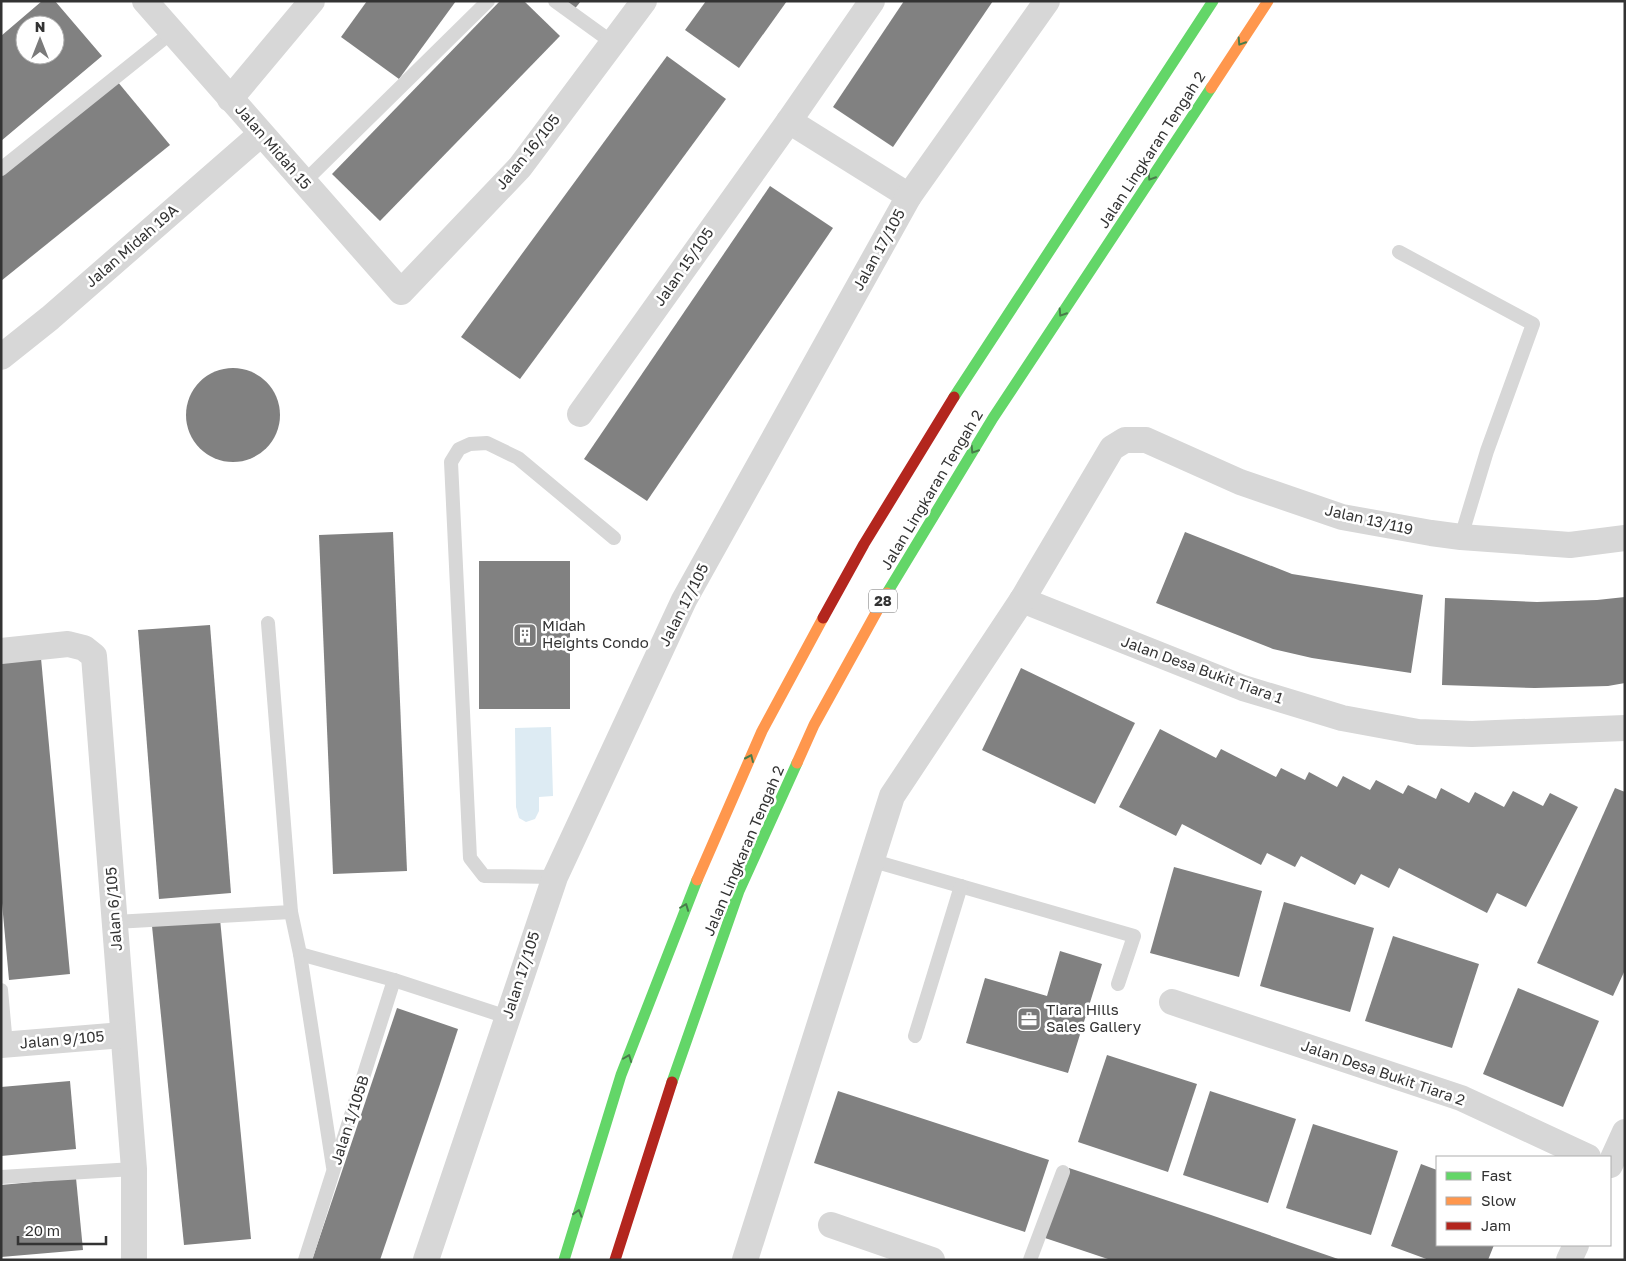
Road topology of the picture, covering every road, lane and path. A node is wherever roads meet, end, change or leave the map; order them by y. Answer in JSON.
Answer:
{"nodes":[{"id":1,"x":145,"y":1,"type":"edge"},
{"id":2,"x":312,"y":1,"type":"edge"},
{"id":3,"x":488,"y":1,"type":"edge"},
{"id":4,"x":556,"y":1,"type":"edge"},
{"id":5,"x":644,"y":1,"type":"edge"},
{"id":6,"x":872,"y":1,"type":"edge"},
{"id":7,"x":1047,"y":1,"type":"edge"},
{"id":8,"x":1213,"y":1,"type":"edge"},
{"id":9,"x":1268,"y":1,"type":"edge"},
{"id":10,"x":172,"y":32,"type":"junction"},
{"id":11,"x":613,"y":43,"type":"junction"},
{"id":12,"x":230,"y":99,"type":"junction"},
{"id":13,"x":789,"y":121,"type":"junction"},
{"id":14,"x":261,"y":134,"type":"junction"},
{"id":15,"x":1,"y":169,"type":"edge"},
{"id":16,"x":304,"y":182,"type":"junction"},
{"id":17,"x":909,"y":196,"type":"junction"},
{"id":18,"x":1400,"y":252,"type":"dead end"},
{"id":19,"x":401,"y":292,"type":"joint"},
{"id":20,"x":1,"y":357,"type":"edge"},
{"id":21,"x":580,"y":414,"type":"dead end"},
{"id":22,"x":1461,"y":537,"type":"junction"},
{"id":23,"x":614,"y":538,"type":"dead end"},
{"id":24,"x":1625,"y":538,"type":"edge"},
{"id":25,"x":1022,"y":600,"type":"junction"},
{"id":26,"x":268,"y":623,"type":"dead end"},
{"id":27,"x":1,"y":651,"type":"edge"},
{"id":28,"x":1625,"y":728,"type":"edge"},
{"id":29,"x":870,"y":860,"type":"junction"},
{"id":30,"x":555,"y":877,"type":"junction"},
{"id":31,"x":961,"y":886,"type":"junction"},
{"id":32,"x":291,"y":912,"type":"junction"},
{"id":33,"x":115,"y":922,"type":"junction"},
{"id":34,"x":300,"y":954,"type":"junction"},
{"id":35,"x":394,"y":980,"type":"junction"},
{"id":36,"x":1118,"y":984,"type":"dead end"},
{"id":37,"x":1,"y":990,"type":"edge"},
{"id":38,"x":1172,"y":1002,"type":"dead end"},
{"id":39,"x":507,"y":1017,"type":"junction"},
{"id":40,"x":123,"y":1035,"type":"junction"},
{"id":41,"x":915,"y":1036,"type":"dead end"},
{"id":42,"x":4,"y":1045,"type":"edge"},
{"id":43,"x":1625,"y":1132,"type":"edge"},
{"id":44,"x":1586,"y":1156,"type":"edge"},
{"id":45,"x":1611,"y":1163,"type":"edge"},
{"id":46,"x":134,"y":1169,"type":"junction"},
{"id":47,"x":334,"y":1171,"type":"junction"},
{"id":48,"x":1063,"y":1172,"type":"dead end"},
{"id":49,"x":1,"y":1177,"type":"edge"},
{"id":50,"x":831,"y":1224,"type":"dead end"},
{"id":51,"x":1576,"y":1246,"type":"edge"},
{"id":52,"x":134,"y":1260,"type":"edge"},
{"id":53,"x":305,"y":1260,"type":"edge"},
{"id":54,"x":426,"y":1260,"type":"edge"},
{"id":55,"x":564,"y":1260,"type":"edge"},
{"id":56,"x":615,"y":1260,"type":"edge"},
{"id":57,"x":745,"y":1260,"type":"edge"},
{"id":58,"x":932,"y":1260,"type":"edge"},
{"id":59,"x":1030,"y":1260,"type":"edge"},
{"id":60,"x":1569,"y":1260,"type":"edge"}],
"edges":[{"from":1,"to":10,"type":"street","name":"Jalan Midah 15"},
{"from":2,"to":12,"type":"street"},
{"from":3,"to":16,"type":"lane"},
{"from":4,"to":11,"type":"lane"},
{"from":5,"to":11,"type":"street","name":"Jalan 16/105"},
{"from":6,"to":13,"type":"street","name":"Jalan 15/105"},
{"from":7,"to":17,"type":"street","name":"Jalan 17/105"},
{"from":55,"to":8,"type":"highway","name":"Jalan Lingkaran Tengah 2","one_way":true},
{"from":9,"to":56,"type":"highway","name":"Jalan Lingkaran Tengah 2","number":"28","one_way":true},
{"from":10,"to":12,"type":"street","name":"Jalan Midah 15"},
{"from":10,"to":15,"type":"lane"},
{"from":11,"to":19,"type":"street","name":"Jalan 16/105"},
{"from":12,"to":14,"type":"street","name":"Jalan Midah 15"},
{"from":13,"to":17,"type":"street"},
{"from":13,"to":21,"type":"street","name":"Jalan 15/105"},
{"from":14,"to":16,"type":"street","name":"Jalan Midah 15"},
{"from":14,"to":20,"type":"street","name":"Jalan Midah 19A"},
{"from":16,"to":19,"type":"street","name":"Jalan Midah 15"},
{"from":17,"to":30,"type":"street","name":"Jalan 17/105"},
{"from":18,"to":22,"type":"lane"},
{"from":22,"to":24,"type":"street","name":"Jalan 13/119"},
{"from":22,"to":25,"type":"street","name":"Jalan 13/119"},
{"from":23,"to":30,"type":"lane"},
{"from":25,"to":28,"type":"street","name":"Jalan Desa Bukit Tiara 1"},
{"from":25,"to":29,"type":"street"},
{"from":26,"to":32,"type":"lane"},
{"from":27,"to":33,"type":"street","name":"Jalan 6/105"},
{"from":29,"to":31,"type":"lane"},
{"from":29,"to":57,"type":"street"},
{"from":30,"to":39,"type":"street","name":"Jalan 17/105"},
{"from":31,"to":36,"type":"lane"},
{"from":31,"to":41,"type":"lane"},
{"from":32,"to":33,"type":"lane"},
{"from":32,"to":34,"type":"lane"},
{"from":33,"to":40,"type":"street","name":"Jalan 6/105"},
{"from":34,"to":35,"type":"lane"},
{"from":34,"to":47,"type":"lane"},
{"from":35,"to":39,"type":"lane"},
{"from":35,"to":47,"type":"lane","name":"Jalan 1/105B"},
{"from":37,"to":42,"type":"lane"},
{"from":38,"to":44,"type":"street","name":"Jalan Desa Bukit Tiara 2"},
{"from":39,"to":54,"type":"street","name":"Jalan 17/105"},
{"from":40,"to":42,"type":"street","name":"Jalan 9/105"},
{"from":40,"to":46,"type":"street","name":"Jalan 6/105"},
{"from":43,"to":45,"type":"street"},
{"from":46,"to":49,"type":"lane"},
{"from":46,"to":52,"type":"street","name":"Jalan 6/105"},
{"from":47,"to":53,"type":"lane","name":"Jalan 1/105B"},
{"from":48,"to":59,"type":"lane"},
{"from":50,"to":58,"type":"street"},
{"from":51,"to":60,"type":"street"}]}
